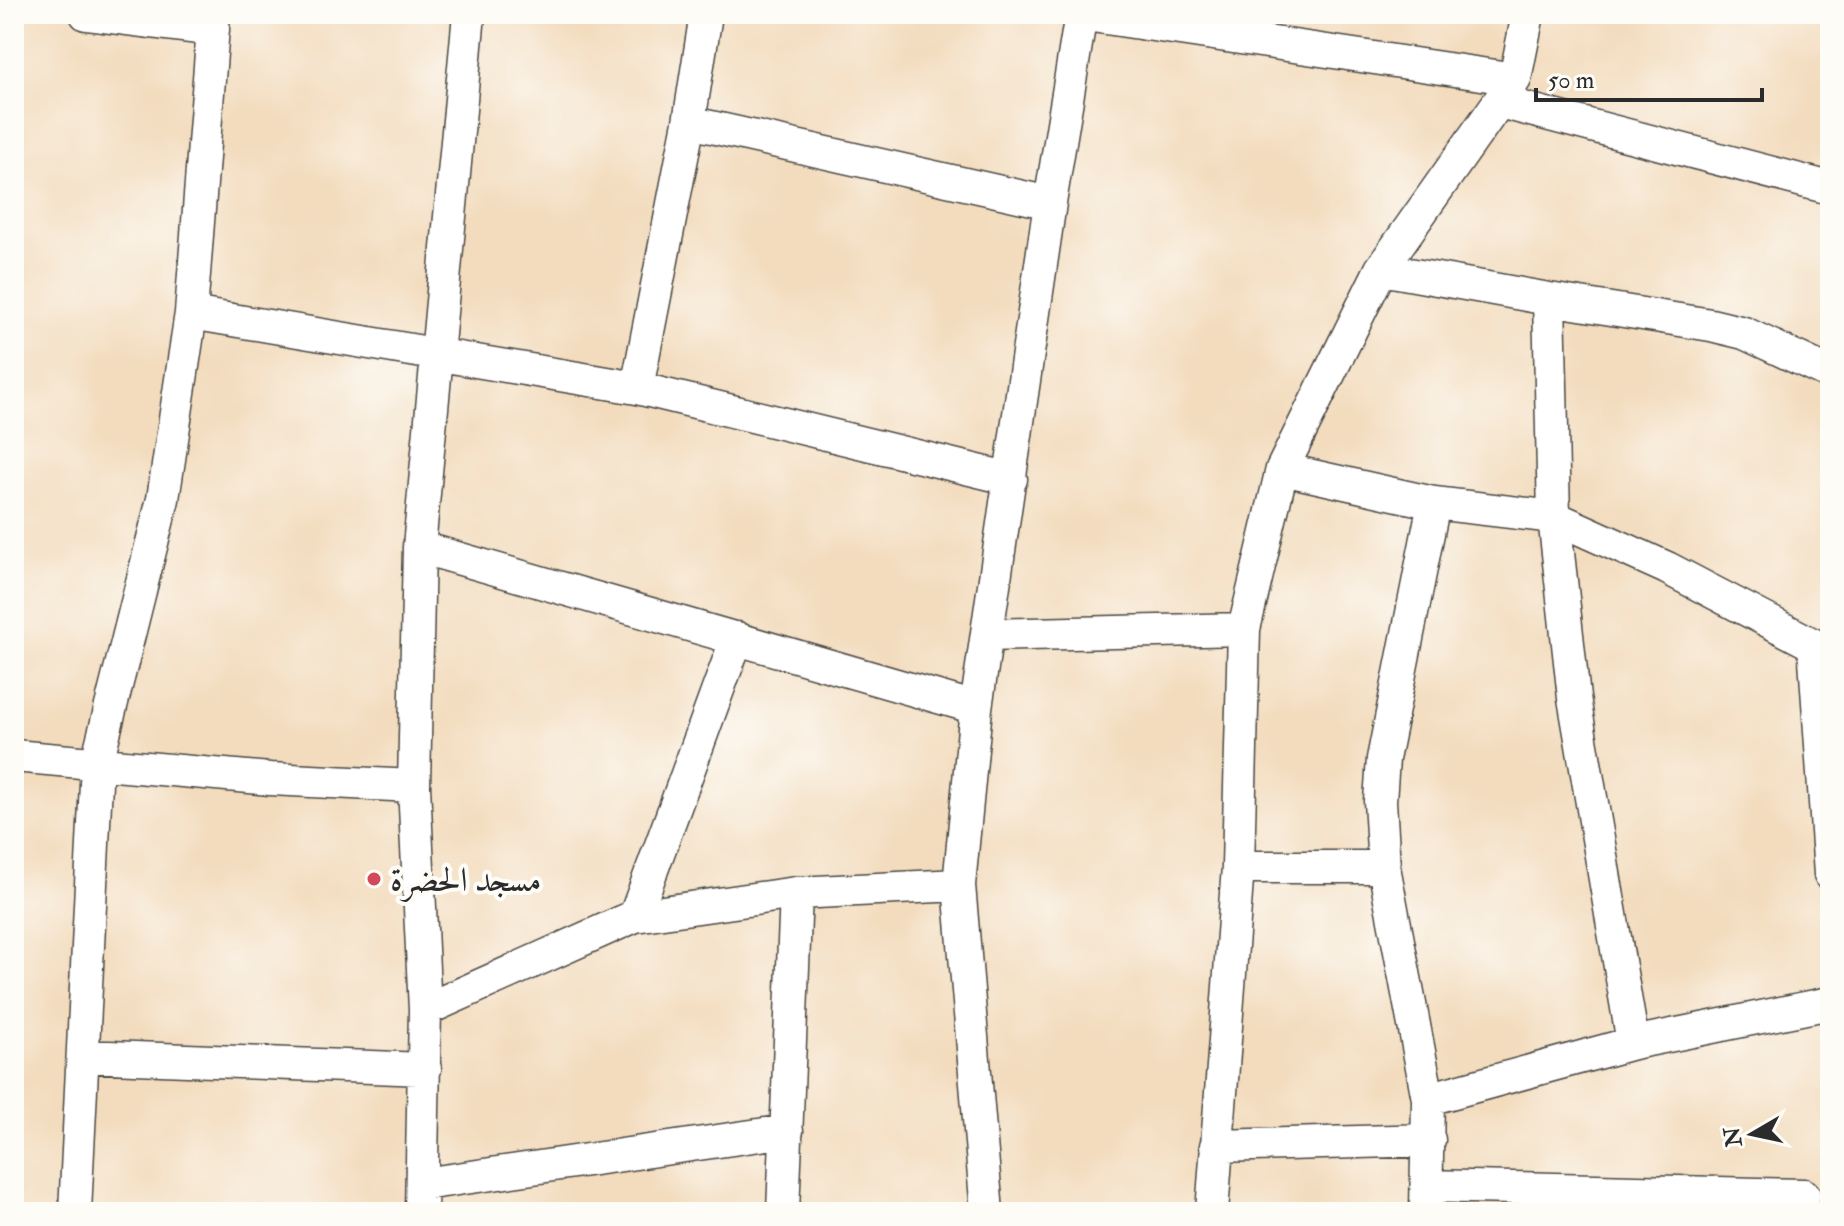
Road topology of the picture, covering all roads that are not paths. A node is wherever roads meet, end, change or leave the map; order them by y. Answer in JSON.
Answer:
{"nodes":[{"id":1,"x":86,"y":14,"type":"edge"},
{"id":2,"x":469,"y":14,"type":"edge"},
{"id":3,"x":706,"y":14,"type":"edge"},
{"id":4,"x":1080,"y":14,"type":"edge"},
{"id":5,"x":1528,"y":14,"type":"edge"},
{"id":6,"x":213,"y":22,"type":"edge"},
{"id":7,"x":1507,"y":91,"type":"junction"},
{"id":8,"x":689,"y":122,"type":"junction"},
{"id":9,"x":1830,"y":188,"type":"edge"},
{"id":10,"x":1050,"y":203,"type":"junction"},
{"id":11,"x":1381,"y":269,"type":"junction"},
{"id":12,"x":1549,"y":299,"type":"junction"},
{"id":13,"x":191,"y":313,"type":"junction"},
{"id":14,"x":435,"y":356,"type":"junction"},
{"id":15,"x":1830,"y":373,"type":"edge"},
{"id":16,"x":637,"y":388,"type":"junction"},
{"id":17,"x":1282,"y":469,"type":"junction"},
{"id":18,"x":1011,"y":479,"type":"junction"},
{"id":19,"x":1434,"y":503,"type":"junction"},
{"id":20,"x":1554,"y":517,"type":"junction"},
{"id":21,"x":419,"y":547,"type":"junction"},
{"id":22,"x":1244,"y":629,"type":"junction"},
{"id":23,"x":987,"y":635,"type":"junction"},
{"id":24,"x":737,"y":638,"type":"junction"},
{"id":25,"x":1822,"y":647,"type":"edge"},
{"id":26,"x":976,"y":708,"type":"junction"},
{"id":27,"x":14,"y":756,"type":"edge"},
{"id":28,"x":97,"y":762,"type":"junction"},
{"id":29,"x":414,"y":786,"type":"junction"},
{"id":30,"x":1238,"y":867,"type":"junction"},
{"id":31,"x":1384,"y":867,"type":"junction"},
{"id":32,"x":1830,"y":874,"type":"edge"},
{"id":33,"x":959,"y":885,"type":"junction"},
{"id":34,"x":796,"y":893,"type":"junction"},
{"id":35,"x":635,"y":916,"type":"junction"},
{"id":36,"x":1830,"y":1003,"type":"edge"},
{"id":37,"x":425,"y":1010,"type":"junction"},
{"id":38,"x":1633,"y":1043,"type":"junction"},
{"id":39,"x":83,"y":1056,"type":"junction"},
{"id":40,"x":425,"y":1069,"type":"junction"},
{"id":41,"x":1428,"y":1099,"type":"junction"},
{"id":42,"x":787,"y":1131,"type":"junction"},
{"id":43,"x":1429,"y":1140,"type":"junction"},
{"id":44,"x":1216,"y":1146,"type":"junction"},
{"id":45,"x":422,"y":1198,"type":"edge"},
{"id":46,"x":1426,"y":1199,"type":"edge"},
{"id":47,"x":1812,"y":1201,"type":"edge"},
{"id":48,"x":75,"y":1212,"type":"edge"},
{"id":49,"x":783,"y":1212,"type":"edge"},
{"id":50,"x":987,"y":1212,"type":"edge"},
{"id":51,"x":1212,"y":1212,"type":"edge"}],
"edges":[{"from":1,"to":6,"type":"street"},
{"from":2,"to":14,"type":"street"},
{"from":3,"to":8,"type":"street"},
{"from":4,"to":7,"type":"street"},
{"from":4,"to":10,"type":"street"},
{"from":5,"to":7,"type":"street"},
{"from":6,"to":13,"type":"street"},
{"from":7,"to":9,"type":"street"},
{"from":7,"to":11,"type":"street"},
{"from":8,"to":10,"type":"street"},
{"from":8,"to":16,"type":"street"},
{"from":10,"to":18,"type":"street"},
{"from":11,"to":12,"type":"street"},
{"from":11,"to":17,"type":"street"},
{"from":12,"to":15,"type":"street"},
{"from":12,"to":20,"type":"street"},
{"from":13,"to":14,"type":"street"},
{"from":13,"to":28,"type":"street"},
{"from":14,"to":16,"type":"street"},
{"from":14,"to":21,"type":"street"},
{"from":16,"to":18,"type":"street"},
{"from":17,"to":19,"type":"street"},
{"from":17,"to":22,"type":"street"},
{"from":18,"to":23,"type":"street"},
{"from":19,"to":20,"type":"street"},
{"from":19,"to":31,"type":"street"},
{"from":20,"to":25,"type":"street"},
{"from":20,"to":38,"type":"street"},
{"from":21,"to":24,"type":"street"},
{"from":21,"to":29,"type":"street"},
{"from":22,"to":23,"type":"street"},
{"from":22,"to":30,"type":"street"},
{"from":23,"to":26,"type":"street"},
{"from":24,"to":26,"type":"street"},
{"from":24,"to":35,"type":"street"},
{"from":25,"to":32,"type":"street"},
{"from":26,"to":33,"type":"street"},
{"from":27,"to":28,"type":"street"},
{"from":28,"to":29,"type":"street"},
{"from":28,"to":39,"type":"street"},
{"from":29,"to":37,"type":"street"},
{"from":30,"to":31,"type":"street"},
{"from":30,"to":44,"type":"street"},
{"from":31,"to":41,"type":"street"},
{"from":33,"to":34,"type":"street"},
{"from":33,"to":50,"type":"street"},
{"from":34,"to":35,"type":"street"},
{"from":34,"to":42,"type":"street"},
{"from":35,"to":37,"type":"street"},
{"from":36,"to":38,"type":"street"},
{"from":37,"to":40,"type":"street"},
{"from":38,"to":41,"type":"street"},
{"from":39,"to":40,"type":"street"},
{"from":39,"to":48,"type":"street"},
{"from":40,"to":45,"type":"street"},
{"from":41,"to":43,"type":"street"},
{"from":42,"to":45,"type":"street"},
{"from":42,"to":49,"type":"street"},
{"from":43,"to":44,"type":"street"},
{"from":43,"to":46,"type":"street"},
{"from":44,"to":51,"type":"street"},
{"from":46,"to":47,"type":"street"}]}
